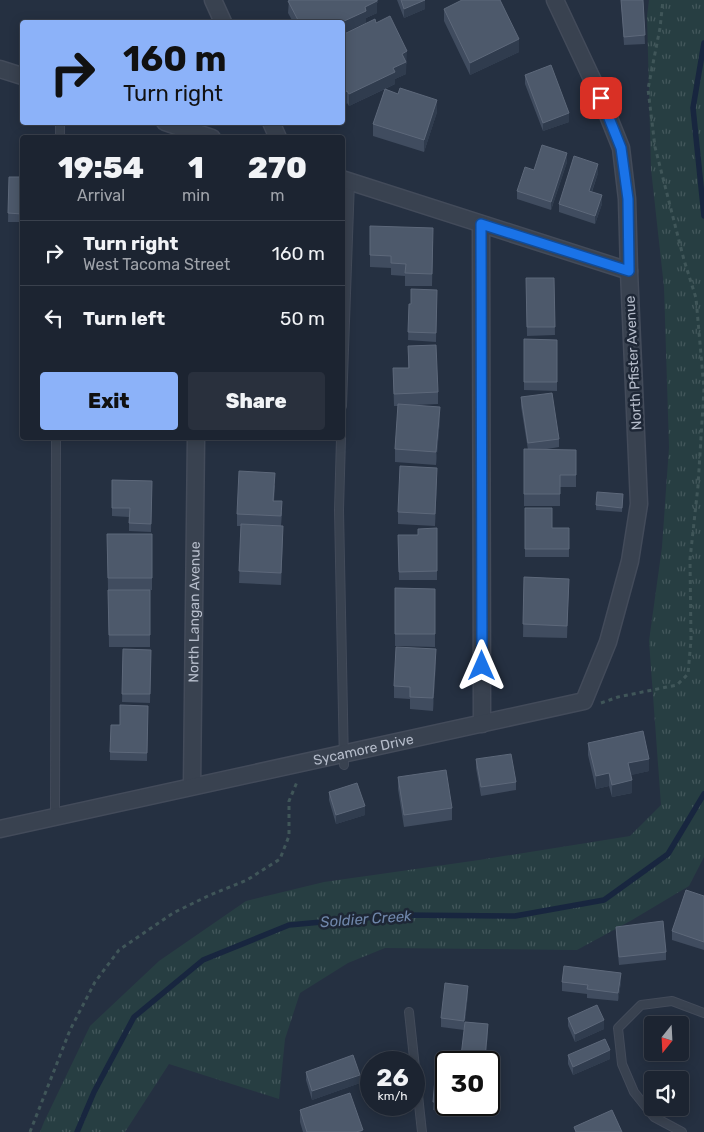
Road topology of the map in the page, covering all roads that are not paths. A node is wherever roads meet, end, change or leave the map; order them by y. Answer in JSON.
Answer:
{"nodes":[{"id":1,"x":213,"y":0,"type":"edge"},
{"id":2,"x":554,"y":0,"type":"edge"},
{"id":3,"x":222,"y":20,"type":"edge"},
{"id":4,"x":0,"y":69,"type":"edge"},
{"id":5,"x":20,"y":75,"type":"edge"},
{"id":6,"x":173,"y":125,"type":"edge"},
{"id":7,"x":201,"y":135,"type":"edge"},
{"id":8,"x":346,"y":180,"type":"edge"},
{"id":9,"x":481,"y":224,"type":"junction"},
{"id":10,"x":345,"y":236,"type":"edge"},
{"id":11,"x":629,"y":271,"type":"junction"},
{"id":12,"x":56,"y":440,"type":"edge"},
{"id":13,"x":196,"y":440,"type":"edge"},
{"id":14,"x":341,"y":440,"type":"edge"},
{"id":15,"x":630,"y":561,"type":"joint"},
{"id":16,"x":482,"y":724,"type":"junction"},
{"id":17,"x":344,"y":759,"type":"junction"},
{"id":18,"x":192,"y":786,"type":"junction"},
{"id":19,"x":55,"y":817,"type":"junction"},
{"id":20,"x":0,"y":829,"type":"edge"},
{"id":21,"x":409,"y":1012,"type":"dead end"},
{"id":22,"x":704,"y":1013,"type":"edge"},
{"id":23,"x":422,"y":1132,"type":"edge"},
{"id":24,"x":682,"y":1132,"type":"edge"}],
"edges":[{"from":1,"to":3,"type":"street"},
{"from":2,"to":11,"type":"street","name":"North Pfister Avenue"},
{"from":4,"to":5,"type":"street"},
{"from":6,"to":7,"type":"street"},
{"from":8,"to":9,"type":"street"},
{"from":8,"to":10,"type":"lane"},
{"from":9,"to":11,"type":"street"},
{"from":9,"to":16,"type":"street"},
{"from":11,"to":15,"type":"street","name":"North Pfister Avenue"},
{"from":12,"to":19,"type":"lane"},
{"from":13,"to":18,"type":"street","name":"North Langan Avenue"},
{"from":14,"to":17,"type":"lane"},
{"from":15,"to":16,"type":"street","name":"Sycamore Drive"},
{"from":16,"to":17,"type":"street","name":"Sycamore Drive"},
{"from":17,"to":18,"type":"street","name":"Sycamore Drive"},
{"from":18,"to":19,"type":"street","name":"Sycamore Drive"},
{"from":19,"to":20,"type":"street","name":"Sycamore Drive"},
{"from":21,"to":23,"type":"lane"},
{"from":22,"to":24,"type":"lane"}]}
